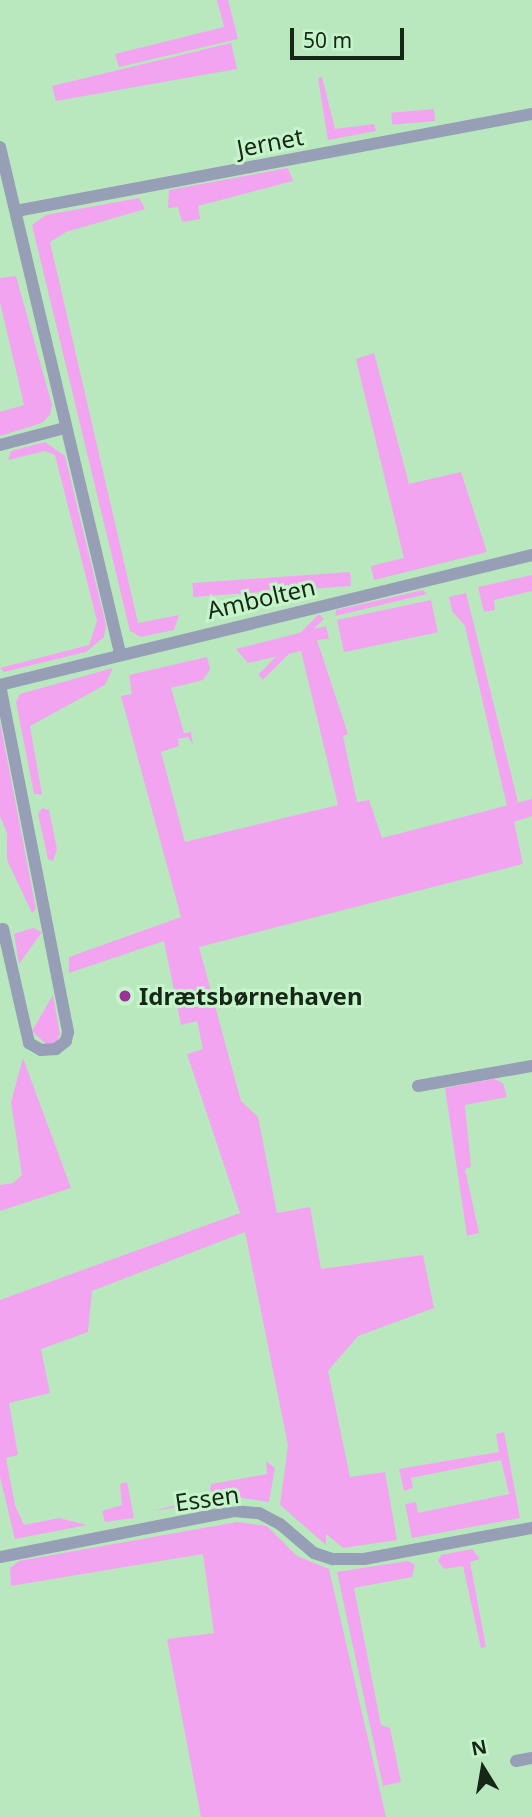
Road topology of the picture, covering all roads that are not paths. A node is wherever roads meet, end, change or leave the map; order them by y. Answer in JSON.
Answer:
{"nodes":[{"id":1,"x":532,"y":114,"type":"edge"},
{"id":2,"x":0,"y":147,"type":"edge"},
{"id":3,"x":16,"y":211,"type":"junction"},
{"id":4,"x":65,"y":428,"type":"junction"},
{"id":5,"x":0,"y":445,"type":"edge"},
{"id":6,"x":532,"y":555,"type":"edge"},
{"id":7,"x":120,"y":653,"type":"junction"},
{"id":8,"x":0,"y":685,"type":"edge"},
{"id":9,"x":3,"y":929,"type":"dead end"},
{"id":10,"x":532,"y":1066,"type":"edge"},
{"id":11,"x":418,"y":1086,"type":"dead end"},
{"id":12,"x":532,"y":1528,"type":"edge"},
{"id":13,"x":0,"y":1557,"type":"edge"},
{"id":14,"x":532,"y":1758,"type":"edge"},
{"id":15,"x":516,"y":1761,"type":"dead end"}],
"edges":[{"from":1,"to":3,"type":"street","name":"Jernet"},
{"from":2,"to":3,"type":"street"},
{"from":3,"to":4,"type":"street"},
{"from":4,"to":5,"type":"street"},
{"from":4,"to":7,"type":"street"},
{"from":6,"to":7,"type":"street","name":"Ambolten"},
{"from":7,"to":8,"type":"street","name":"Ambolten"},
{"from":8,"to":9,"type":"street","name":"Ambolten"},
{"from":10,"to":11,"type":"street"},
{"from":12,"to":13,"type":"street","name":"Essen"},
{"from":14,"to":15,"type":"street"}]}
